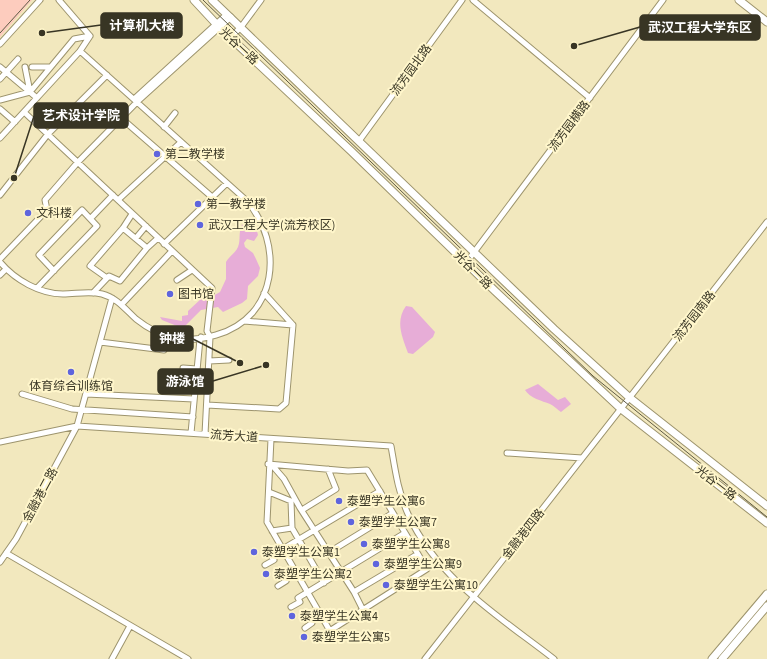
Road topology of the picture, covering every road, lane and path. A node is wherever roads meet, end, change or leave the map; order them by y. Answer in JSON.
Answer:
{"nodes":[{"id":1,"x":40,"y":0,"type":"edge"},
{"id":2,"x":59,"y":0,"type":"edge"},
{"id":3,"x":194,"y":0,"type":"edge"},
{"id":4,"x":212,"y":0,"type":"edge"},
{"id":5,"x":261,"y":0,"type":"edge"},
{"id":6,"x":462,"y":0,"type":"edge"},
{"id":7,"x":473,"y":0,"type":"edge"},
{"id":8,"x":663,"y":0,"type":"edge"},
{"id":9,"x":739,"y":0,"type":"edge"},
{"id":10,"x":229,"y":16,"type":"junction"},
{"id":11,"x":767,"y":22,"type":"edge"},
{"id":12,"x":218,"y":26,"type":"junction"},
{"id":13,"x":241,"y":27,"type":"junction"},
{"id":14,"x":90,"y":36,"type":"junction"},
{"id":15,"x":231,"y":37,"type":"junction"},
{"id":16,"x":0,"y":44,"type":"edge"},
{"id":17,"x":80,"y":51,"type":"junction"},
{"id":18,"x":18,"y":59,"type":"dead end"},
{"id":19,"x":25,"y":67,"type":"dead end"},
{"id":20,"x":50,"y":67,"type":"junction"},
{"id":21,"x":32,"y":68,"type":"dead end"},
{"id":22,"x":3,"y":70,"type":"edge"},
{"id":23,"x":107,"y":75,"type":"junction"},
{"id":24,"x":0,"y":79,"type":"edge"},
{"id":25,"x":30,"y":92,"type":"junction"},
{"id":26,"x":37,"y":98,"type":"junction"},
{"id":27,"x":590,"y":98,"type":"junction"},
{"id":28,"x":0,"y":100,"type":"edge"},
{"id":29,"x":136,"y":100,"type":"junction"},
{"id":30,"x":0,"y":109,"type":"edge"},
{"id":31,"x":24,"y":112,"type":"junction"},
{"id":32,"x":175,"y":112,"type":"dead end"},
{"id":33,"x":121,"y":118,"type":"junction"},
{"id":34,"x":15,"y":122,"type":"junction"},
{"id":35,"x":164,"y":127,"type":"junction"},
{"id":36,"x":48,"y":134,"type":"junction"},
{"id":37,"x":0,"y":138,"type":"edge"},
{"id":38,"x":359,"y":141,"type":"junction"},
{"id":39,"x":181,"y":142,"type":"junction"},
{"id":40,"x":165,"y":156,"type":"junction"},
{"id":41,"x":78,"y":162,"type":"junction"},
{"id":42,"x":227,"y":183,"type":"junction"},
{"id":43,"x":0,"y":195,"type":"edge"},
{"id":44,"x":113,"y":195,"type":"junction"},
{"id":45,"x":212,"y":197,"type":"junction"},
{"id":46,"x":118,"y":200,"type":"junction"},
{"id":47,"x":132,"y":214,"type":"junction"},
{"id":48,"x":90,"y":218,"type":"junction"},
{"id":49,"x":767,"y":222,"type":"edge"},
{"id":50,"x":146,"y":226,"type":"junction"},
{"id":51,"x":124,"y":228,"type":"junction"},
{"id":52,"x":136,"y":238,"type":"junction"},
{"id":53,"x":158,"y":238,"type":"junction"},
{"id":54,"x":164,"y":244,"type":"junction"},
{"id":55,"x":147,"y":248,"type":"junction"},
{"id":56,"x":172,"y":251,"type":"junction"},
{"id":57,"x":475,"y":252,"type":"junction"},
{"id":58,"x":0,"y":262,"type":"edge"},
{"id":59,"x":466,"y":263,"type":"junction"},
{"id":60,"x":6,"y":269,"type":"junction"},
{"id":61,"x":192,"y":270,"type":"junction"},
{"id":62,"x":54,"y":271,"type":"junction"},
{"id":63,"x":0,"y":275,"type":"edge"},
{"id":64,"x":107,"y":278,"type":"junction"},
{"id":65,"x":177,"y":280,"type":"dead end"},
{"id":66,"x":37,"y":288,"type":"junction"},
{"id":67,"x":93,"y":293,"type":"junction"},
{"id":68,"x":264,"y":293,"type":"junction"},
{"id":69,"x":112,"y":298,"type":"junction"},
{"id":70,"x":122,"y":304,"type":"junction"},
{"id":71,"x":244,"y":321,"type":"junction"},
{"id":72,"x":293,"y":325,"type":"junction"},
{"id":73,"x":207,"y":332,"type":"junction"},
{"id":74,"x":166,"y":335,"type":"junction"},
{"id":75,"x":210,"y":337,"type":"junction"},
{"id":76,"x":200,"y":339,"type":"junction"},
{"id":77,"x":100,"y":342,"type":"junction"},
{"id":78,"x":208,"y":360,"type":"junction"},
{"id":79,"x":229,"y":360,"type":"dead end"},
{"id":80,"x":184,"y":368,"type":"dead end"},
{"id":81,"x":197,"y":368,"type":"junction"},
{"id":82,"x":22,"y":394,"type":"dead end"},
{"id":83,"x":86,"y":394,"type":"junction"},
{"id":84,"x":630,"y":398,"type":"junction"},
{"id":85,"x":194,"y":399,"type":"junction"},
{"id":86,"x":206,"y":404,"type":"junction"},
{"id":87,"x":620,"y":408,"type":"junction"},
{"id":88,"x":82,"y":410,"type":"junction"},
{"id":89,"x":193,"y":417,"type":"junction"},
{"id":90,"x":77,"y":426,"type":"junction"},
{"id":91,"x":191,"y":433,"type":"junction"},
{"id":92,"x":205,"y":434,"type":"junction"},
{"id":93,"x":271,"y":439,"type":"junction"},
{"id":94,"x":0,"y":442,"type":"edge"},
{"id":95,"x":507,"y":453,"type":"dead end"},
{"id":96,"x":582,"y":458,"type":"junction"},
{"id":97,"x":269,"y":464,"type":"junction"},
{"id":98,"x":328,"y":469,"type":"junction"},
{"id":99,"x":380,"y":491,"type":"junction"},
{"id":100,"x":269,"y":492,"type":"junction"},
{"id":101,"x":767,"y":506,"type":"edge"},
{"id":102,"x":302,"y":510,"type":"junction"},
{"id":103,"x":393,"y":513,"type":"junction"},
{"id":104,"x":767,"y":523,"type":"edge"},
{"id":105,"x":292,"y":528,"type":"junction"},
{"id":106,"x":271,"y":529,"type":"junction"},
{"id":107,"x":315,"y":530,"type":"junction"},
{"id":108,"x":265,"y":532,"type":"dead end"},
{"id":109,"x":405,"y":533,"type":"junction"},
{"id":110,"x":299,"y":540,"type":"junction"},
{"id":111,"x":283,"y":549,"type":"junction"},
{"id":112,"x":6,"y":553,"type":"junction"},
{"id":113,"x":328,"y":553,"type":"junction"},
{"id":114,"x":418,"y":554,"type":"junction"},
{"id":115,"x":0,"y":562,"type":"edge"},
{"id":116,"x":265,"y":565,"type":"dead end"},
{"id":117,"x":296,"y":571,"type":"junction"},
{"id":118,"x":340,"y":573,"type":"junction"},
{"id":119,"x":324,"y":583,"type":"junction"},
{"id":120,"x":278,"y":586,"type":"dead end"},
{"id":121,"x":308,"y":592,"type":"junction"},
{"id":122,"x":354,"y":592,"type":"junction"},
{"id":123,"x":767,"y":594,"type":"edge"},
{"id":124,"x":474,"y":597,"type":"junction"},
{"id":125,"x":767,"y":606,"type":"edge"},
{"id":126,"x":291,"y":607,"type":"dead end"},
{"id":127,"x":363,"y":610,"type":"junction"},
{"id":128,"x":321,"y":614,"type":"junction"},
{"id":129,"x":130,"y":626,"type":"junction"},
{"id":130,"x":305,"y":628,"type":"dead end"},
{"id":131,"x":330,"y":631,"type":"junction"},
{"id":132,"x":320,"y":637,"type":"dead end"},
{"id":133,"x":112,"y":659,"type":"edge"},
{"id":134,"x":188,"y":659,"type":"edge"},
{"id":135,"x":425,"y":659,"type":"edge"},
{"id":136,"x":554,"y":659,"type":"edge"},
{"id":137,"x":712,"y":659,"type":"edge"},
{"id":138,"x":722,"y":659,"type":"edge"}],
"edges":[{"from":1,"to":16,"type":"street"},
{"from":2,"to":14,"type":"street"},
{"from":3,"to":12,"type":"main road","name":"光谷一路"},
{"from":4,"to":10,"type":"main road","name":"光谷一路"},
{"from":5,"to":13,"type":"street"},
{"from":6,"to":38,"type":"street","name":"流芳园北路"},
{"from":7,"to":27,"type":"street"},
{"from":8,"to":27,"type":"street","name":"流芳园横路"},
{"from":9,"to":11,"type":"main road"},
{"from":10,"to":12,"type":"street"},
{"from":10,"to":13,"type":"main road","name":"光谷一路"},
{"from":12,"to":15,"type":"main road","name":"光谷一路"},
{"from":12,"to":29,"type":"street"},
{"from":13,"to":15,"type":"street"},
{"from":13,"to":38,"type":"main road","name":"光谷一路"},
{"from":14,"to":17,"type":"street"},
{"from":14,"to":20,"type":"street"},
{"from":15,"to":59,"type":"main road","name":"光谷一路"},
{"from":17,"to":23,"type":"street"},
{"from":17,"to":26,"type":"street"},
{"from":18,"to":22,"type":"street"},
{"from":19,"to":25,"type":"street"},
{"from":20,"to":21,"type":"street"},
{"from":20,"to":25,"type":"street"},
{"from":22,"to":24,"type":"street"},
{"from":22,"to":25,"type":"street"},
{"from":23,"to":29,"type":"street"},
{"from":23,"to":36,"type":"street"},
{"from":25,"to":26,"type":"street"},
{"from":25,"to":28,"type":"street"},
{"from":26,"to":31,"type":"street"},
{"from":27,"to":57,"type":"street","name":"流芳园横路"},
{"from":29,"to":33,"type":"street"},
{"from":29,"to":35,"type":"street"},
{"from":30,"to":34,"type":"street"},
{"from":31,"to":34,"type":"street"},
{"from":31,"to":36,"type":"street"},
{"from":32,"to":35,"type":"street"},
{"from":33,"to":40,"type":"street"},
{"from":33,"to":41,"type":"street"},
{"from":34,"to":37,"type":"street"},
{"from":35,"to":39,"type":"street"},
{"from":36,"to":41,"type":"street"},
{"from":36,"to":43,"type":"street"},
{"from":38,"to":57,"type":"main road","name":"光谷一路"},
{"from":39,"to":40,"type":"street"},
{"from":39,"to":42,"type":"street"},
{"from":40,"to":45,"type":"street"},
{"from":40,"to":46,"type":"street"},
{"from":41,"to":44,"type":"street"},
{"from":41,"to":58,"type":"street"},
{"from":42,"to":45,"type":"street"},
{"from":42,"to":68,"type":"street"},
{"from":44,"to":46,"type":"street"},
{"from":44,"to":48,"type":"street"},
{"from":45,"to":54,"type":"street"},
{"from":46,"to":47,"type":"street"},
{"from":47,"to":50,"type":"street"},
{"from":47,"to":51,"type":"street"},
{"from":48,"to":62,"type":"street"},
{"from":48,"to":62,"type":"street"},
{"from":49,"to":84,"type":"street","name":"流芳园南路"},
{"from":50,"to":52,"type":"street"},
{"from":50,"to":53,"type":"street"},
{"from":51,"to":52,"type":"street"},
{"from":51,"to":64,"type":"street"},
{"from":52,"to":55,"type":"street"},
{"from":53,"to":54,"type":"street"},
{"from":53,"to":55,"type":"street"},
{"from":54,"to":56,"type":"street"},
{"from":55,"to":64,"type":"street"},
{"from":56,"to":61,"type":"street"},
{"from":56,"to":70,"type":"street"},
{"from":57,"to":59,"type":"street","name":"流芳园横路"},
{"from":57,"to":84,"type":"main road","name":"光谷一路"},
{"from":58,"to":60,"type":"street"},
{"from":59,"to":87,"type":"main road","name":"光谷一路"},
{"from":60,"to":63,"type":"street"},
{"from":60,"to":66,"type":"street"},
{"from":61,"to":65,"type":"street"},
{"from":61,"to":73,"type":"street"},
{"from":62,"to":66,"type":"street"},
{"from":64,"to":67,"type":"street"},
{"from":66,"to":67,"type":"street"},
{"from":67,"to":69,"type":"street"},
{"from":68,"to":71,"type":"street"},
{"from":68,"to":72,"type":"street"},
{"from":69,"to":70,"type":"street"},
{"from":69,"to":77,"type":"street","name":"金融港二路"},
{"from":70,"to":74,"type":"street"},
{"from":71,"to":72,"type":"street"},
{"from":71,"to":75,"type":"street"},
{"from":72,"to":86,"type":"street"},
{"from":73,"to":75,"type":"street"},
{"from":73,"to":76,"type":"street"},
{"from":74,"to":76,"type":"street"},
{"from":74,"to":77,"type":"street"},
{"from":75,"to":76,"type":"street"},
{"from":75,"to":78,"type":"street"},
{"from":76,"to":81,"type":"street"},
{"from":77,"to":83,"type":"street","name":"金融港二路"},
{"from":78,"to":79,"type":"street"},
{"from":78,"to":86,"type":"street"},
{"from":80,"to":81,"type":"street"},
{"from":81,"to":85,"type":"street"},
{"from":82,"to":88,"type":"street"},
{"from":83,"to":85,"type":"street"},
{"from":83,"to":88,"type":"street","name":"金融港二路"},
{"from":84,"to":87,"type":"street","name":"流芳园南路"},
{"from":84,"to":101,"type":"main road","name":"光谷一路"},
{"from":85,"to":89,"type":"street"},
{"from":86,"to":92,"type":"street"},
{"from":87,"to":96,"type":"street","name":"金融港四路"},
{"from":87,"to":104,"type":"main road","name":"光谷一路"},
{"from":88,"to":89,"type":"street"},
{"from":88,"to":90,"type":"street","name":"金融港二路"},
{"from":89,"to":91,"type":"street"},
{"from":90,"to":91,"type":"street","name":"流芳大道"},
{"from":90,"to":94,"type":"street","name":"流芳大道"},
{"from":90,"to":112,"type":"street","name":"金融港二路"},
{"from":91,"to":92,"type":"street","name":"流芳大道"},
{"from":92,"to":93,"type":"street","name":"流芳大道"},
{"from":93,"to":97,"type":"street"},
{"from":93,"to":124,"type":"street","name":"流芳大道"},
{"from":95,"to":96,"type":"street"},
{"from":96,"to":124,"type":"street","name":"金融港四路"},
{"from":97,"to":98,"type":"street"},
{"from":97,"to":100,"type":"street"},
{"from":97,"to":102,"type":"street"},
{"from":98,"to":99,"type":"street"},
{"from":98,"to":102,"type":"street"},
{"from":99,"to":103,"type":"street"},
{"from":99,"to":107,"type":"street"},
{"from":100,"to":105,"type":"street"},
{"from":100,"to":106,"type":"street"},
{"from":102,"to":107,"type":"street"},
{"from":103,"to":109,"type":"street"},
{"from":103,"to":113,"type":"street"},
{"from":105,"to":106,"type":"street"},
{"from":105,"to":110,"type":"street"},
{"from":106,"to":108,"type":"street"},
{"from":106,"to":111,"type":"street"},
{"from":107,"to":110,"type":"street"},
{"from":107,"to":113,"type":"street"},
{"from":109,"to":114,"type":"street"},
{"from":109,"to":118,"type":"street"},
{"from":110,"to":111,"type":"street"},
{"from":110,"to":119,"type":"street"},
{"from":111,"to":116,"type":"street"},
{"from":111,"to":117,"type":"street"},
{"from":112,"to":115,"type":"street","name":"金融港二路"},
{"from":112,"to":129,"type":"street"},
{"from":113,"to":118,"type":"street"},
{"from":114,"to":122,"type":"street"},
{"from":114,"to":127,"type":"street"},
{"from":117,"to":120,"type":"street"},
{"from":117,"to":121,"type":"street"},
{"from":118,"to":119,"type":"street"},
{"from":118,"to":122,"type":"street"},
{"from":119,"to":121,"type":"street"},
{"from":121,"to":126,"type":"street"},
{"from":121,"to":128,"type":"street"},
{"from":122,"to":127,"type":"street"},
{"from":123,"to":137,"type":"main road"},
{"from":124,"to":135,"type":"street","name":"金融港四路"},
{"from":124,"to":136,"type":"street"},
{"from":125,"to":138,"type":"main road"},
{"from":127,"to":131,"type":"street"},
{"from":128,"to":130,"type":"street"},
{"from":128,"to":131,"type":"street"},
{"from":129,"to":133,"type":"street"},
{"from":129,"to":134,"type":"street"},
{"from":131,"to":132,"type":"street"}]}
